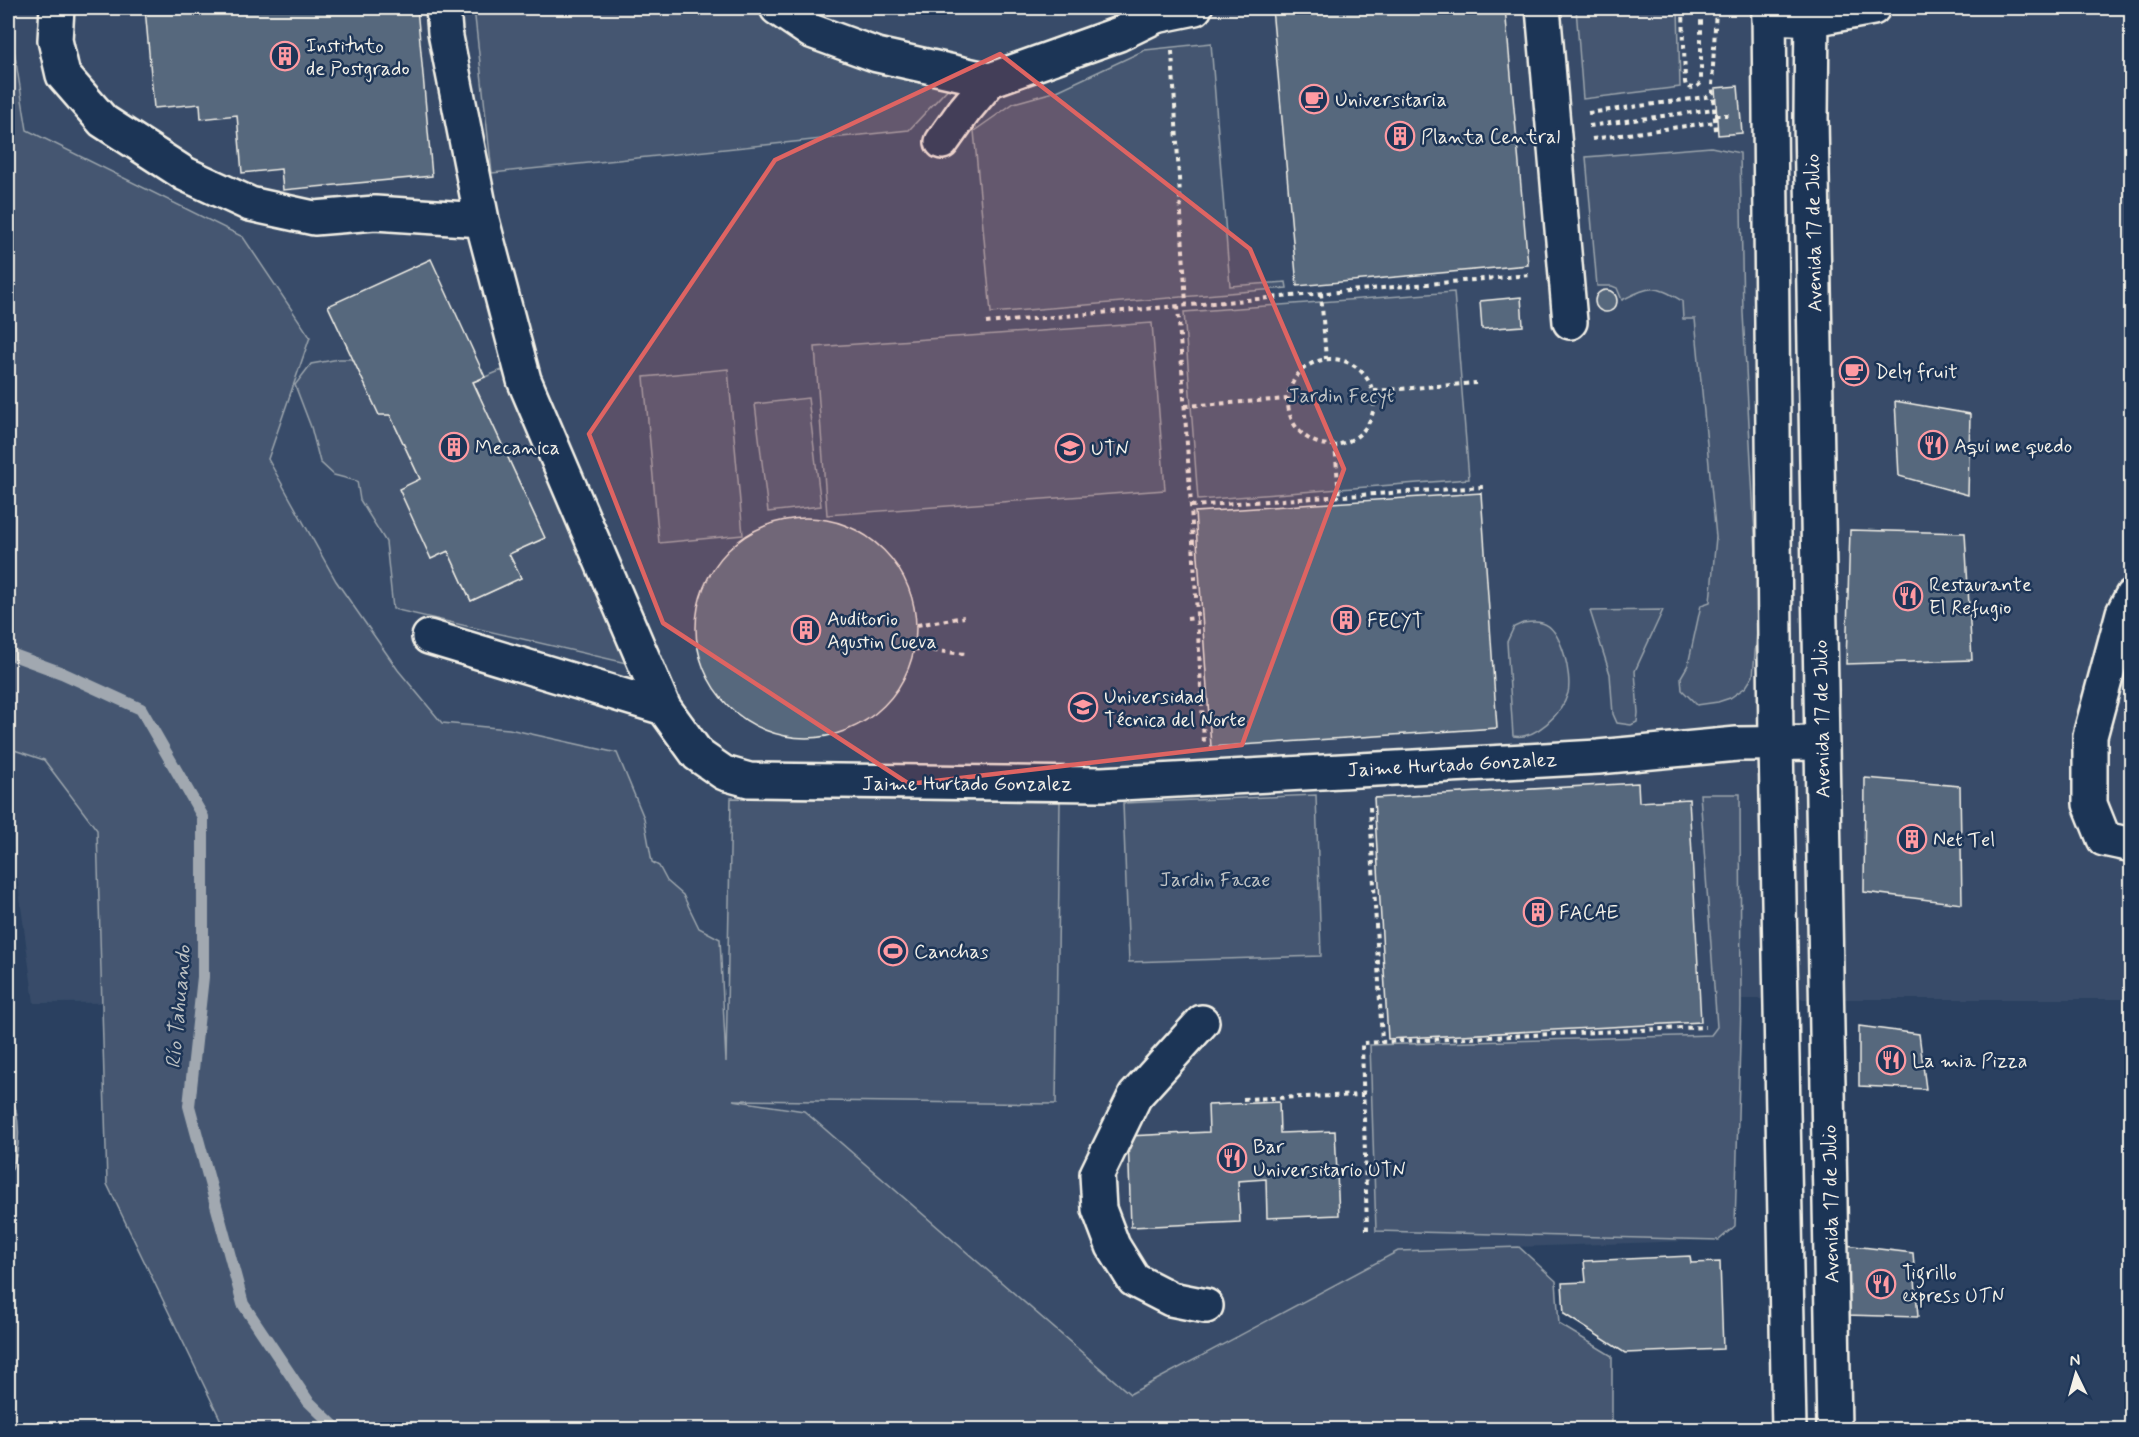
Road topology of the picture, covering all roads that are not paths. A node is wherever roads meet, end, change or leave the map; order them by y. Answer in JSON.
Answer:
{"nodes":[{"id":1,"x":57,"y":8,"type":"edge"},
{"id":2,"x":443,"y":8,"type":"edge"},
{"id":3,"x":777,"y":8,"type":"edge"},
{"id":4,"x":1195,"y":8,"type":"edge"},
{"id":5,"x":1543,"y":8,"type":"edge"},
{"id":6,"x":1873,"y":8,"type":"edge"},
{"id":7,"x":1769,"y":12,"type":"edge"},
{"id":8,"x":1812,"y":13,"type":"edge"},
{"id":9,"x":990,"y":80,"type":"junction"},
{"id":10,"x":942,"y":142,"type":"dead end"},
{"id":11,"x":482,"y":220,"type":"junction"},
{"id":12,"x":1570,"y":322,"type":"dead end"},
{"id":13,"x":2132,"y":596,"type":"edge"},
{"id":14,"x":429,"y":637,"type":"dead end"},
{"id":15,"x":664,"y":708,"type":"junction"},
{"id":16,"x":1776,"y":743,"type":"junction"},
{"id":17,"x":1821,"y":743,"type":"junction"},
{"id":18,"x":2132,"y":844,"type":"edge"},
{"id":19,"x":1202,"y":1022,"type":"dead end"},
{"id":20,"x":1206,"y":1306,"type":"dead end"},
{"id":21,"x":1789,"y":1430,"type":"edge"},
{"id":22,"x":1834,"y":1430,"type":"edge"}],
"edges":[{"from":1,"to":11,"type":"main road"},
{"from":2,"to":11,"type":"main road","name":"Jaime Hurtado Gonzalez"},
{"from":3,"to":9,"type":"main road"},
{"from":4,"to":9,"type":"main road"},
{"from":5,"to":12,"type":"main road"},
{"from":6,"to":8,"type":"main road"},
{"from":7,"to":8,"type":"main road"},
{"from":7,"to":16,"type":"main road"},
{"from":8,"to":17,"type":"main road","name":"Avenida 17 de Julio"},
{"from":9,"to":10,"type":"main road"},
{"from":11,"to":15,"type":"main road","name":"Jaime Hurtado Gonzalez"},
{"from":13,"to":18,"type":"main road"},
{"from":14,"to":15,"type":"main road"},
{"from":15,"to":16,"type":"main road","name":"Jaime Hurtado Gonzalez"},
{"from":16,"to":17,"type":"main road","name":"Jaime Hurtado Gonzalez"},
{"from":16,"to":21,"type":"main road"},
{"from":17,"to":22,"type":"main road","name":"Avenida 17 de Julio"},
{"from":19,"to":20,"type":"main road"}]}
